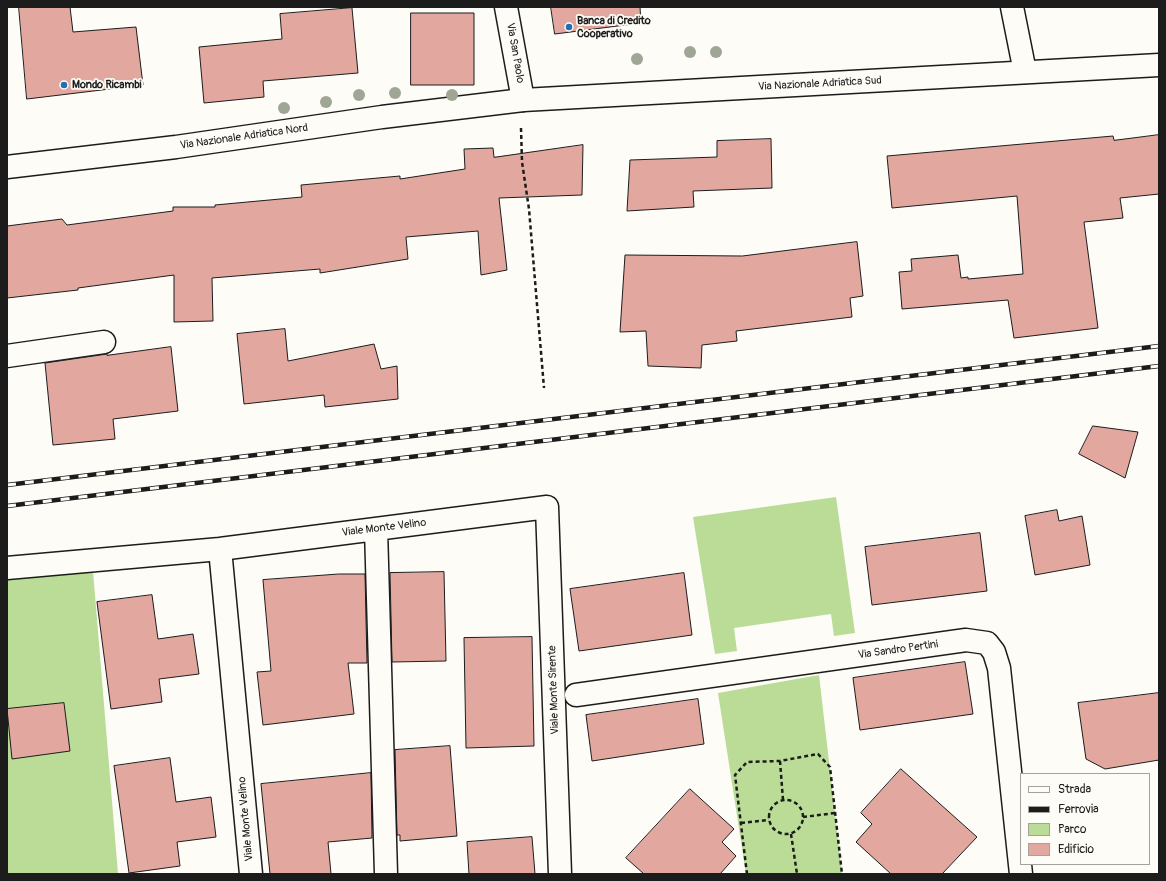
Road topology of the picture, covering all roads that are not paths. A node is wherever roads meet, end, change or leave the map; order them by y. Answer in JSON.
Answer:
{"nodes":[{"id":1,"x":506,"y":7,"type":"edge"},
{"id":2,"x":1012,"y":7,"type":"edge"},
{"id":3,"x":1159,"y":65,"type":"edge"},
{"id":4,"x":1025,"y":72,"type":"junction"},
{"id":5,"x":523,"y":100,"type":"junction"},
{"id":6,"x":481,"y":104,"type":"joint"},
{"id":7,"x":7,"y":167,"type":"edge"},
{"id":8,"x":104,"y":342,"type":"dead end"},
{"id":9,"x":7,"y":356,"type":"edge"},
{"id":10,"x":547,"y":507,"type":"joint"},
{"id":11,"x":376,"y":529,"type":"junction"},
{"id":12,"x":220,"y":549,"type":"junction"},
{"id":13,"x":7,"y":568,"type":"edge"},
{"id":14,"x":576,"y":695,"type":"dead end"},
{"id":15,"x":251,"y":874,"type":"edge"},
{"id":16,"x":386,"y":874,"type":"edge"},
{"id":17,"x":560,"y":874,"type":"edge"},
{"id":18,"x":1021,"y":874,"type":"edge"}],
"edges":[{"from":1,"to":5,"type":"street","name":"Via San Paolo"},
{"from":2,"to":4,"type":"street"},
{"from":3,"to":4,"type":"street","name":"Via Nazionale Adriatica Sud"},
{"from":4,"to":5,"type":"street","name":"Via Nazionale Adriatica Sud"},
{"from":5,"to":6,"type":"street","name":"Via Nazionale Adriatica Sud"},
{"from":6,"to":7,"type":"street","name":"Via Nazionale Adriatica Nord"},
{"from":8,"to":9,"type":"street"},
{"from":10,"to":11,"type":"street","name":"Viale Monte Velino"},
{"from":10,"to":17,"type":"street","name":"Viale Monte Sirente"},
{"from":11,"to":12,"type":"street","name":"Viale Monte Velino"},
{"from":11,"to":16,"type":"street"},
{"from":12,"to":13,"type":"street","name":"Viale Monte Velino"},
{"from":12,"to":15,"type":"street","name":"Viale Monte Velino"},
{"from":14,"to":18,"type":"street","name":"Via Sandro Pertini"}]}
